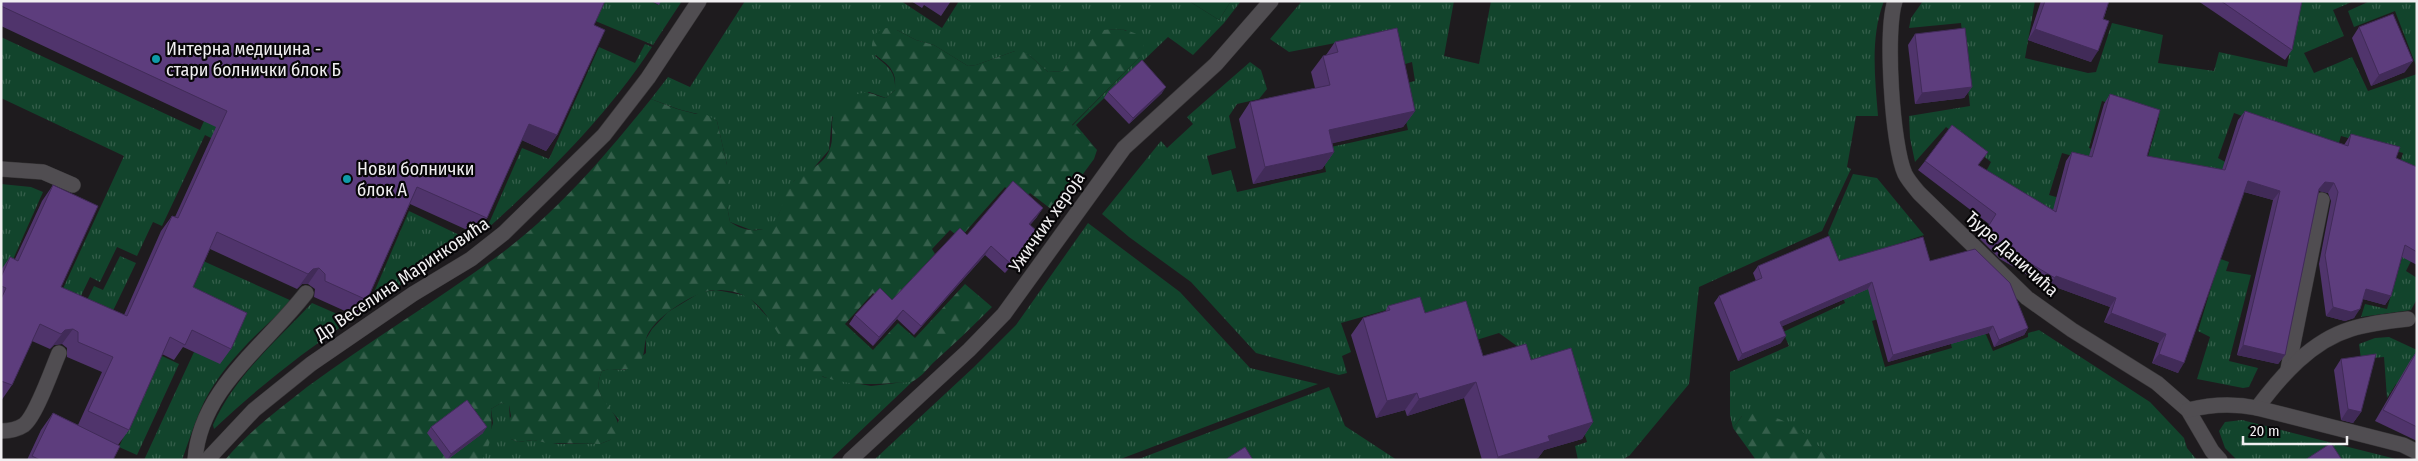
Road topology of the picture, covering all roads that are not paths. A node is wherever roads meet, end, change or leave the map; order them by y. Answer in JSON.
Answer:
{"nodes":[{"id":1,"x":699,"y":1,"type":"edge"},
{"id":2,"x":1271,"y":1,"type":"edge"},
{"id":3,"x":1893,"y":7,"type":"edge"},
{"id":4,"x":1,"y":169,"type":"edge"},
{"id":5,"x":72,"y":185,"type":"dead end"},
{"id":6,"x":2322,"y":200,"type":"edge"},
{"id":7,"x":306,"y":293,"type":"edge"},
{"id":8,"x":2408,"y":319,"type":"dead end"},
{"id":9,"x":59,"y":353,"type":"edge"},
{"id":10,"x":2288,"y":369,"type":"junction"},
{"id":11,"x":2257,"y":408,"type":"junction"},
{"id":12,"x":2188,"y":410,"type":"junction"},
{"id":13,"x":32,"y":415,"type":"junction"},
{"id":14,"x":49,"y":423,"type":"edge"},
{"id":15,"x":1,"y":431,"type":"edge"},
{"id":16,"x":2417,"y":452,"type":"edge"},
{"id":17,"x":195,"y":460,"type":"edge"},
{"id":18,"x":207,"y":460,"type":"edge"},
{"id":19,"x":850,"y":460,"type":"edge"},
{"id":20,"x":2220,"y":460,"type":"edge"}],
"edges":[{"from":1,"to":18,"type":"street","name":"Др Веселина Маринковића"},
{"from":2,"to":19,"type":"street","name":"Ужичких хероја"},
{"from":3,"to":12,"type":"street","name":"Ђуре Даничића"},
{"from":4,"to":5,"type":"street"},
{"from":6,"to":10,"type":"street"},
{"from":7,"to":17,"type":"street"},
{"from":8,"to":10,"type":"street"},
{"from":9,"to":13,"type":"street"},
{"from":10,"to":11,"type":"street"},
{"from":11,"to":12,"type":"street"},
{"from":11,"to":16,"type":"street"},
{"from":12,"to":20,"type":"street","name":"Ђуре Даничића"},
{"from":13,"to":14,"type":"street"},
{"from":13,"to":15,"type":"street"}]}
